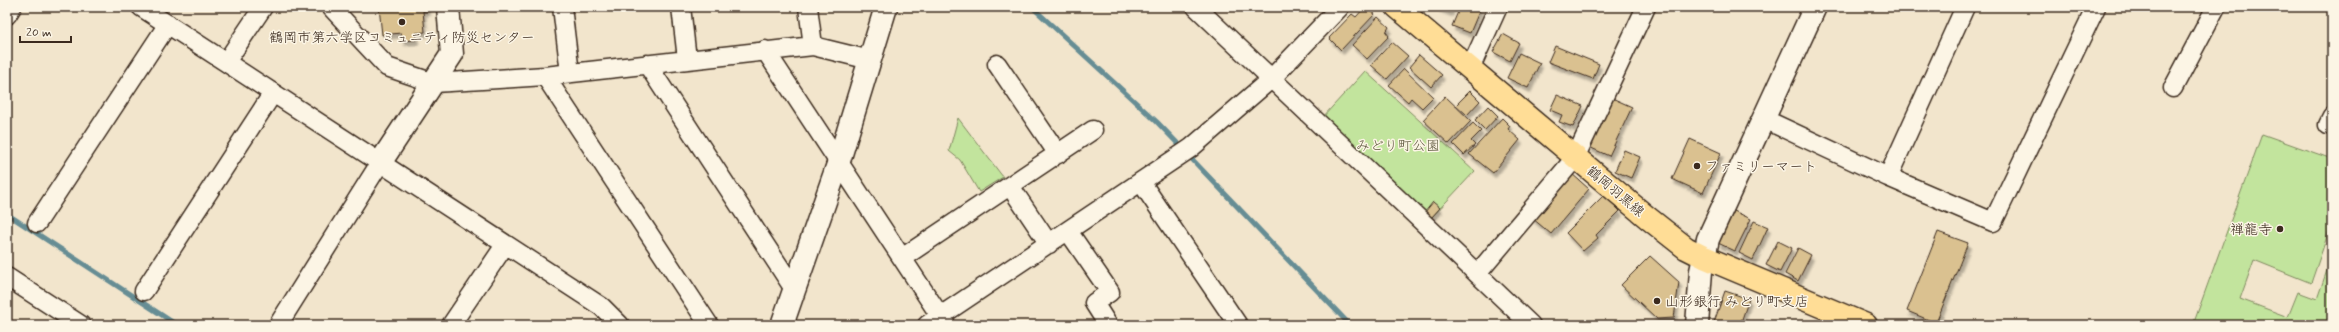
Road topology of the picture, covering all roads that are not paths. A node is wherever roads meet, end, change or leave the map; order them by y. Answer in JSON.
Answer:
{"nodes":[{"id":1,"x":12,"y":7,"type":"edge"},
{"id":2,"x":141,"y":7,"type":"edge"},
{"id":3,"x":263,"y":7,"type":"edge"},
{"id":4,"x":331,"y":7,"type":"edge"},
{"id":5,"x":448,"y":7,"type":"edge"},
{"id":6,"x":562,"y":7,"type":"edge"},
{"id":7,"x":681,"y":7,"type":"edge"},
{"id":8,"x":808,"y":7,"type":"edge"},
{"id":9,"x":886,"y":7,"type":"edge"},
{"id":10,"x":1196,"y":7,"type":"edge"},
{"id":11,"x":1340,"y":7,"type":"edge"},
{"id":12,"x":1397,"y":7,"type":"edge"},
{"id":13,"x":1498,"y":7,"type":"edge"},
{"id":14,"x":1646,"y":7,"type":"edge"},
{"id":15,"x":1815,"y":7,"type":"edge"},
{"id":16,"x":1966,"y":7,"type":"edge"},
{"id":17,"x":2096,"y":7,"type":"edge"},
{"id":18,"x":2216,"y":7,"type":"edge"},
{"id":19,"x":7,"y":14,"type":"edge"},
{"id":20,"x":168,"y":24,"type":"junction"},
{"id":21,"x":813,"y":46,"type":"junction"},
{"id":22,"x":765,"y":50,"type":"junction"},
{"id":23,"x":687,"y":59,"type":"junction"},
{"id":24,"x":870,"y":60,"type":"junction"},
{"id":25,"x":226,"y":62,"type":"junction"},
{"id":26,"x":646,"y":64,"type":"junction"},
{"id":27,"x":997,"y":64,"type":"dead end"},
{"id":28,"x":1470,"y":69,"type":"junction"},
{"id":29,"x":570,"y":73,"type":"junction"},
{"id":30,"x":545,"y":76,"type":"junction"},
{"id":31,"x":1271,"y":79,"type":"junction"},
{"id":32,"x":434,"y":83,"type":"junction"},
{"id":33,"x":2173,"y":88,"type":"dead end"},
{"id":34,"x":273,"y":93,"type":"junction"},
{"id":35,"x":1764,"y":119,"type":"junction"},
{"id":36,"x":1093,"y":130,"type":"dead end"},
{"id":37,"x":1058,"y":154,"type":"junction"},
{"id":38,"x":1575,"y":158,"type":"junction"},
{"id":39,"x":380,"y":163,"type":"junction"},
{"id":40,"x":838,"y":164,"type":"junction"},
{"id":41,"x":1888,"y":177,"type":"junction"},
{"id":42,"x":1141,"y":182,"type":"junction"},
{"id":43,"x":1010,"y":186,"type":"junction"},
{"id":44,"x":37,"y":223,"type":"dead end"},
{"id":45,"x":1068,"y":231,"type":"junction"},
{"id":46,"x":1049,"y":244,"type":"junction"},
{"id":47,"x":505,"y":245,"type":"junction"},
{"id":48,"x":1704,"y":257,"type":"junction"},
{"id":49,"x":902,"y":258,"type":"junction"},
{"id":50,"x":1477,"y":274,"type":"junction"},
{"id":51,"x":7,"y":277,"type":"edge"},
{"id":52,"x":794,"y":288,"type":"junction"},
{"id":53,"x":144,"y":291,"type":"dead end"},
{"id":54,"x":613,"y":322,"type":"edge"},
{"id":55,"x":938,"y":322,"type":"edge"},
{"id":56,"x":81,"y":325,"type":"edge"},
{"id":57,"x":278,"y":325,"type":"edge"},
{"id":58,"x":451,"y":325,"type":"edge"},
{"id":59,"x":709,"y":325,"type":"edge"},
{"id":60,"x":782,"y":325,"type":"edge"},
{"id":61,"x":1108,"y":325,"type":"edge"},
{"id":62,"x":1238,"y":325,"type":"edge"},
{"id":63,"x":1531,"y":325,"type":"edge"},
{"id":64,"x":1696,"y":325,"type":"edge"},
{"id":65,"x":1866,"y":325,"type":"edge"}],
"edges":[{"from":1,"to":19,"type":"street"},
{"from":2,"to":20,"type":"street"},
{"from":3,"to":25,"type":"street"},
{"from":4,"to":32,"type":"street"},
{"from":5,"to":32,"type":"street"},
{"from":6,"to":29,"type":"street"},
{"from":7,"to":23,"type":"street"},
{"from":8,"to":21,"type":"street"},
{"from":9,"to":24,"type":"street"},
{"from":10,"to":31,"type":"street"},
{"from":11,"to":31,"type":"street"},
{"from":12,"to":28,"type":"main road","name":"鶴岡羽黒線"},
{"from":13,"to":28,"type":"street"},
{"from":14,"to":38,"type":"street"},
{"from":15,"to":35,"type":"street"},
{"from":16,"to":41,"type":"street"},
{"from":17,"to":41,"type":"street"},
{"from":18,"to":33,"type":"street"},
{"from":20,"to":25,"type":"street"},
{"from":20,"to":44,"type":"street"},
{"from":21,"to":22,"type":"street"},
{"from":21,"to":24,"type":"street"},
{"from":22,"to":23,"type":"street"},
{"from":22,"to":40,"type":"street"},
{"from":23,"to":26,"type":"street"},
{"from":24,"to":40,"type":"street"},
{"from":25,"to":34,"type":"street"},
{"from":26,"to":29,"type":"street"},
{"from":26,"to":52,"type":"street"},
{"from":27,"to":37,"type":"street"},
{"from":28,"to":38,"type":"main road","name":"鶴岡羽黒線"},
{"from":29,"to":30,"type":"street"},
{"from":30,"to":32,"type":"street"},
{"from":30,"to":59,"type":"street"},
{"from":31,"to":42,"type":"street"},
{"from":31,"to":50,"type":"street"},
{"from":32,"to":39,"type":"street"},
{"from":34,"to":39,"type":"street"},
{"from":34,"to":53,"type":"street"},
{"from":35,"to":41,"type":"street"},
{"from":35,"to":48,"type":"street"},
{"from":36,"to":37,"type":"street"},
{"from":37,"to":43,"type":"street"},
{"from":38,"to":48,"type":"main road","name":"鶴岡羽黒線"},
{"from":38,"to":50,"type":"street"},
{"from":39,"to":47,"type":"street"},
{"from":39,"to":57,"type":"street"},
{"from":40,"to":49,"type":"street"},
{"from":40,"to":52,"type":"street"},
{"from":42,"to":45,"type":"street"},
{"from":42,"to":62,"type":"street"},
{"from":43,"to":46,"type":"street"},
{"from":43,"to":49,"type":"street"},
{"from":45,"to":46,"type":"street"},
{"from":45,"to":61,"type":"street"},
{"from":46,"to":55,"type":"street"},
{"from":47,"to":54,"type":"street"},
{"from":47,"to":58,"type":"street"},
{"from":48,"to":64,"type":"street"},
{"from":48,"to":65,"type":"main road","name":"鶴岡羽黒線"},
{"from":49,"to":55,"type":"street"},
{"from":50,"to":63,"type":"street"},
{"from":51,"to":56,"type":"street"},
{"from":52,"to":60,"type":"street"}]}
